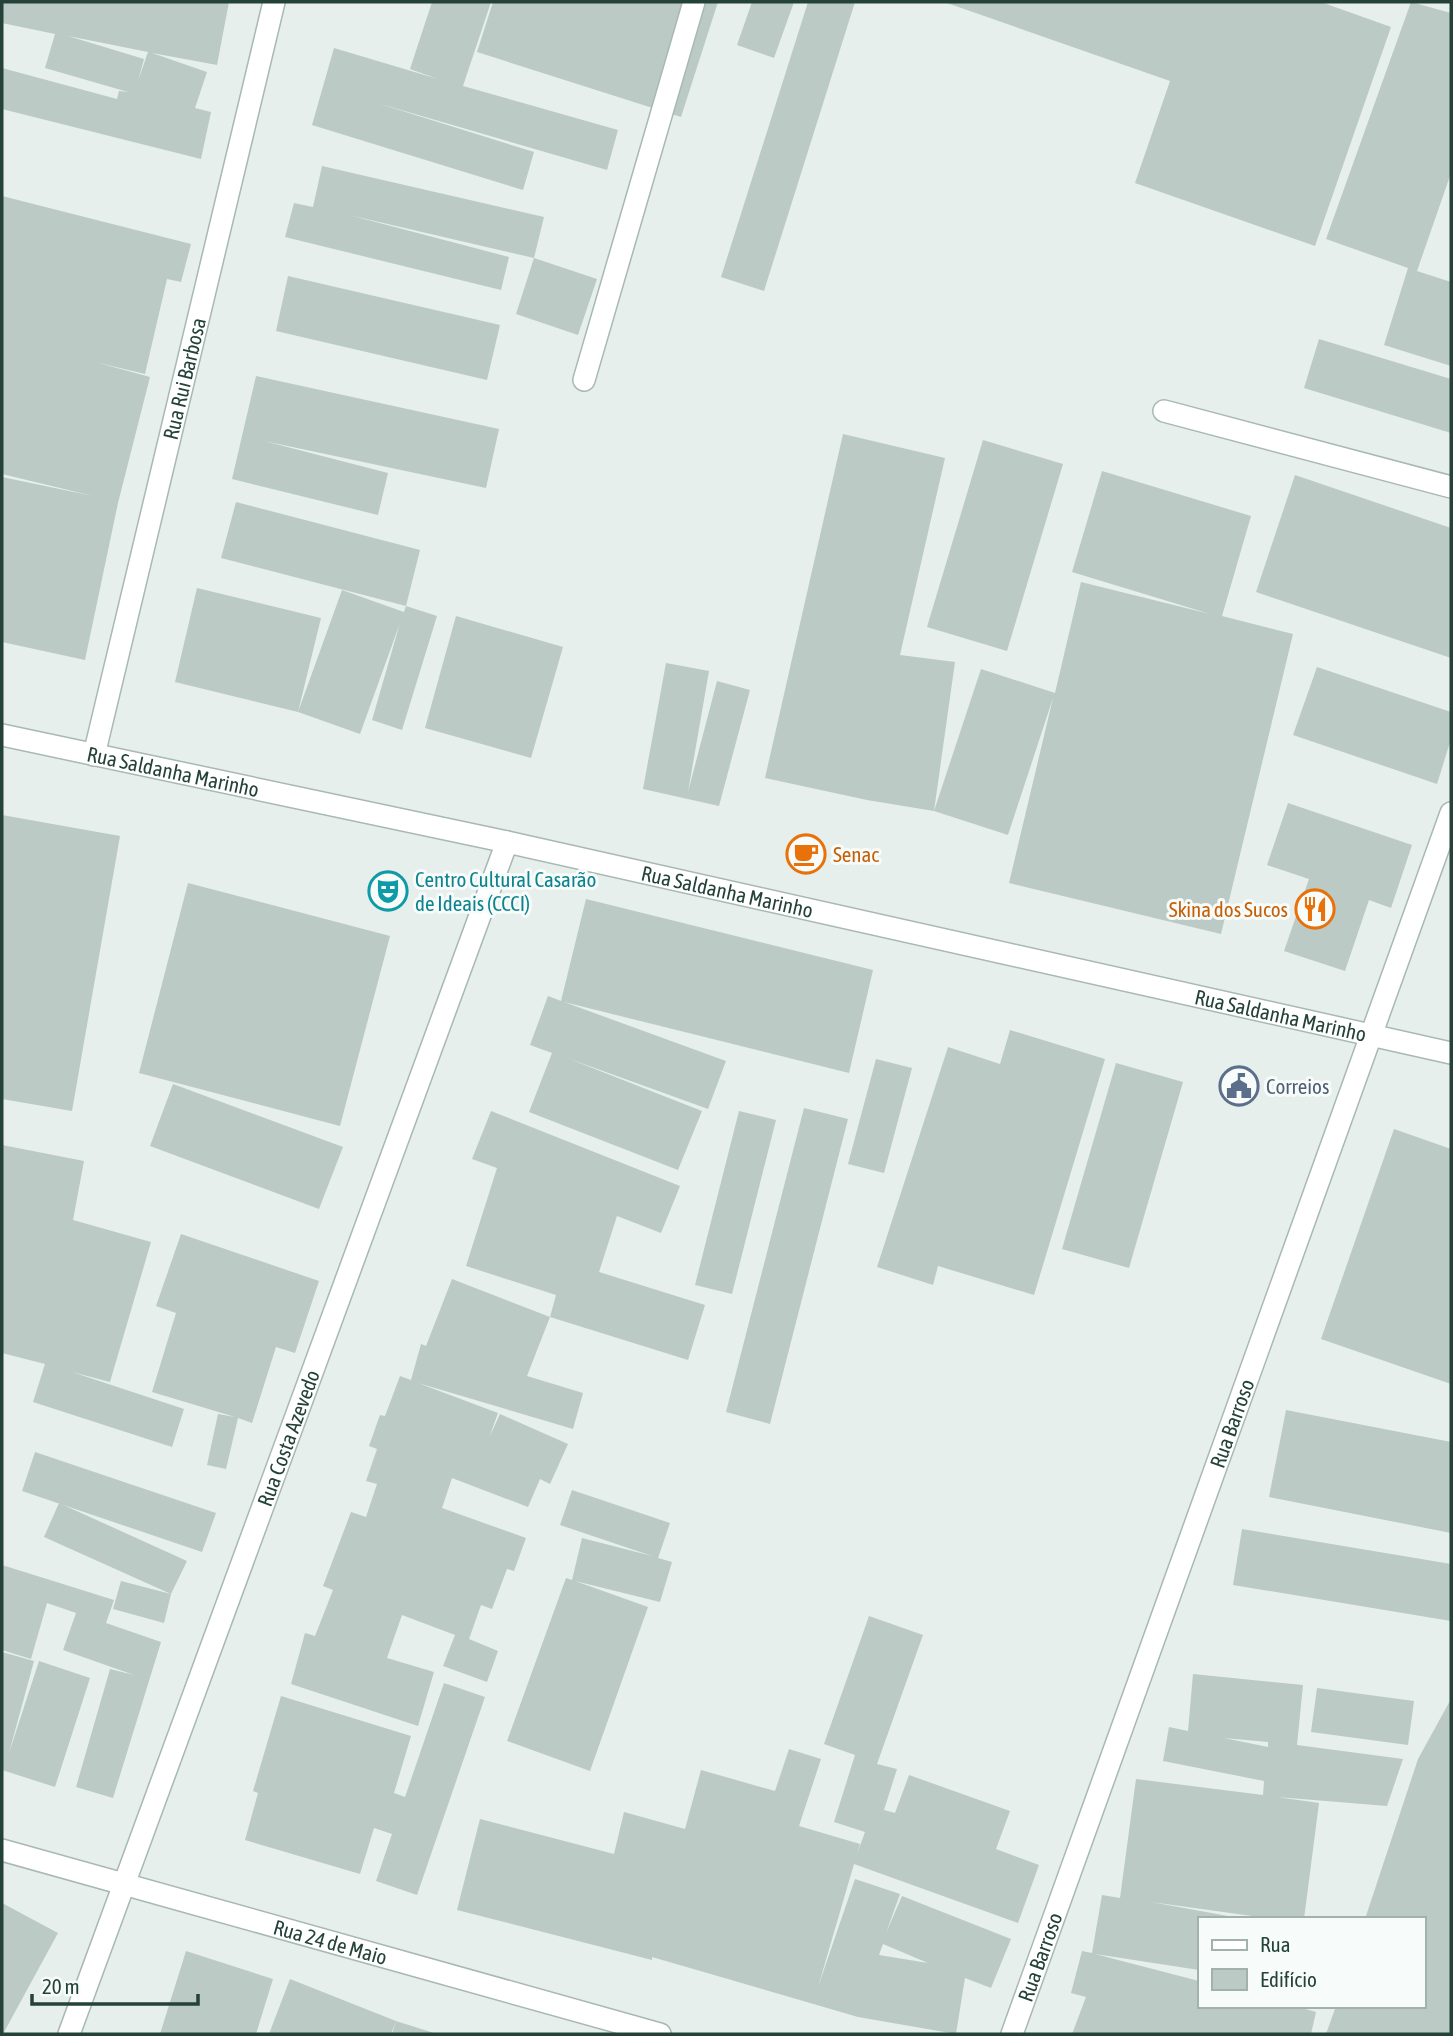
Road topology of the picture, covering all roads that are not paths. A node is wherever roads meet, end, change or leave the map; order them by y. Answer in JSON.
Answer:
{"nodes":[{"id":1,"x":274,"y":2,"type":"edge"},
{"id":2,"x":694,"y":2,"type":"edge"},
{"id":3,"x":584,"y":380,"type":"dead end"},
{"id":4,"x":1164,"y":411,"type":"dead end"},
{"id":5,"x":1451,"y":487,"type":"edge"},
{"id":6,"x":2,"y":736,"type":"edge"},
{"id":7,"x":94,"y":755,"type":"junction"},
{"id":8,"x":1451,"y":813,"type":"edge"},
{"id":9,"x":507,"y":842,"type":"junction"},
{"id":10,"x":1372,"y":1033,"type":"junction"},
{"id":11,"x":1451,"y":1053,"type":"edge"},
{"id":12,"x":2,"y":1850,"type":"edge"},
{"id":13,"x":126,"y":1884,"type":"junction"},
{"id":14,"x":69,"y":2034,"type":"edge"},
{"id":15,"x":660,"y":2034,"type":"edge"},
{"id":16,"x":1012,"y":2034,"type":"edge"}],
"edges":[{"from":1,"to":7,"type":"street","name":"Rua Rui Barbosa"},
{"from":2,"to":3,"type":"street"},
{"from":4,"to":5,"type":"street"},
{"from":6,"to":7,"type":"street","name":"Rua Saldanha Marinho"},
{"from":7,"to":9,"type":"street","name":"Rua Saldanha Marinho"},
{"from":8,"to":10,"type":"street","name":"Rua Barroso"},
{"from":9,"to":10,"type":"street","name":"Rua Saldanha Marinho"},
{"from":9,"to":13,"type":"street","name":"Rua Costa Azevedo"},
{"from":10,"to":11,"type":"street","name":"Rua Saldanha Marinho"},
{"from":10,"to":16,"type":"street","name":"Rua Barroso"},
{"from":12,"to":13,"type":"street","name":"Rua 24 de Maio"},
{"from":13,"to":14,"type":"street","name":"Rua Costa Azevedo"},
{"from":13,"to":15,"type":"street","name":"Rua 24 de Maio"}]}
